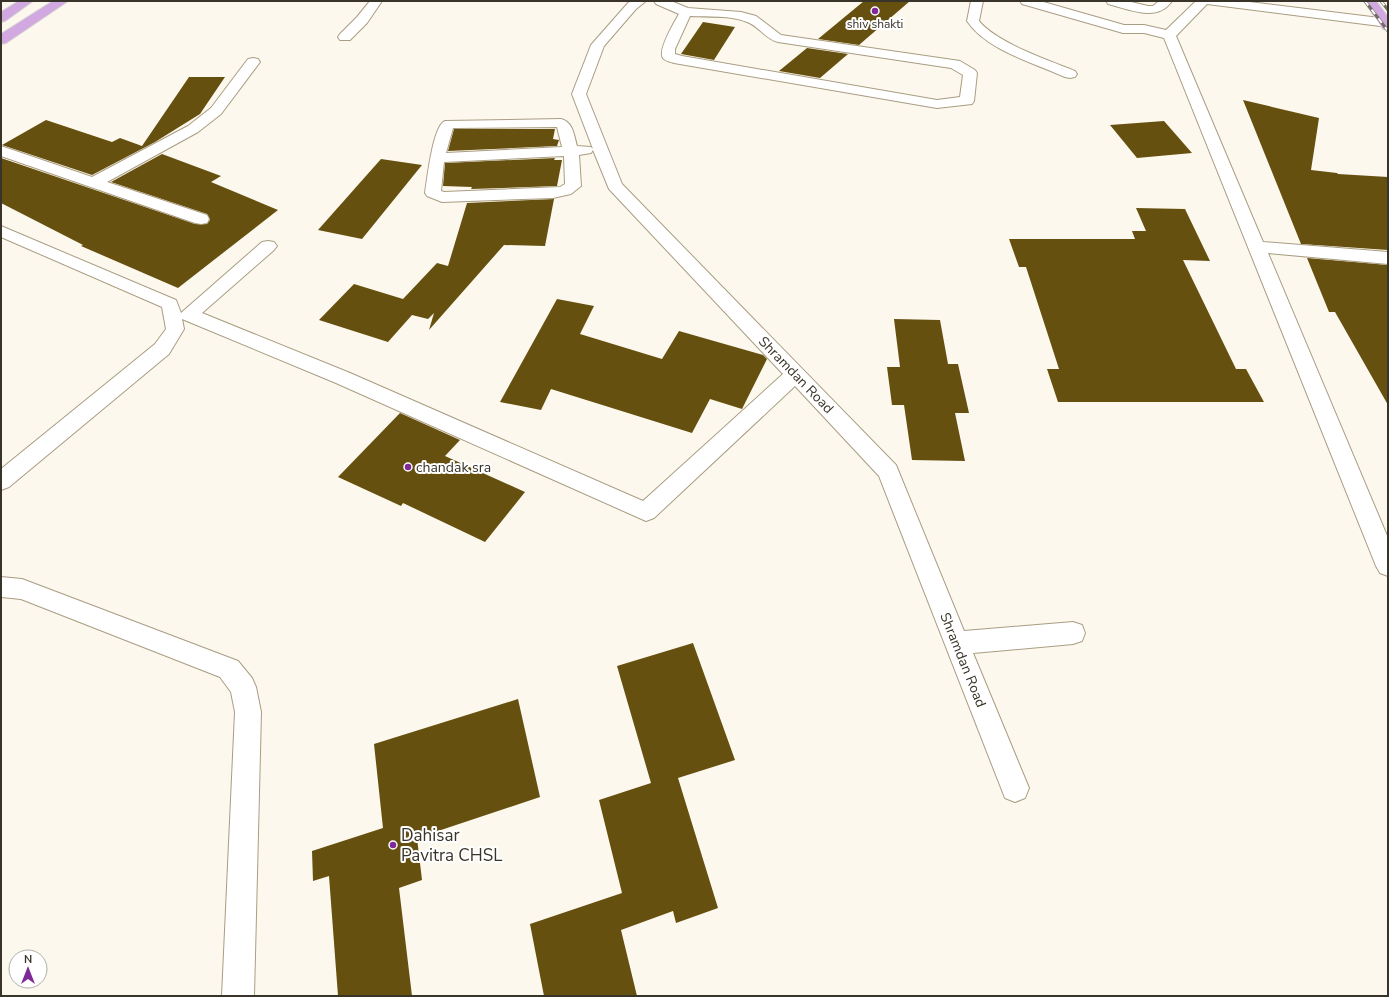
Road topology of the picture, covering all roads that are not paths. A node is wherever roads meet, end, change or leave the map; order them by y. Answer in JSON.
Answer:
{"nodes":[{"id":1,"x":27,"y":1,"type":"edge"},
{"id":2,"x":62,"y":1,"type":"edge"},
{"id":3,"x":376,"y":1,"type":"edge"},
{"id":4,"x":640,"y":1,"type":"edge"},
{"id":5,"x":660,"y":1,"type":"edge"},
{"id":6,"x":977,"y":1,"type":"edge"},
{"id":7,"x":1026,"y":1,"type":"edge"},
{"id":8,"x":1068,"y":1,"type":"edge"},
{"id":9,"x":1112,"y":1,"type":"edge"},
{"id":10,"x":1166,"y":1,"type":"edge"},
{"id":11,"x":1203,"y":1,"type":"edge"},
{"id":12,"x":1211,"y":1,"type":"edge"},
{"id":13,"x":1370,"y":1,"type":"edge"},
{"id":14,"x":1047,"y":4,"type":"edge"},
{"id":15,"x":686,"y":12,"type":"junction"},
{"id":16,"x":1,"y":18,"type":"edge"},
{"id":17,"x":1387,"y":24,"type":"edge"},
{"id":18,"x":1144,"y":29,"type":"junction"},
{"id":19,"x":1169,"y":35,"type":"junction"},
{"id":20,"x":345,"y":36,"type":"dead end"},
{"id":21,"x":1,"y":40,"type":"edge"},
{"id":22,"x":253,"y":62,"type":"dead end"},
{"id":23,"x":1070,"y":74,"type":"dead end"},
{"id":24,"x":601,"y":149,"type":"junction"},
{"id":25,"x":1,"y":151,"type":"edge"},
{"id":26,"x":571,"y":152,"type":"junction"},
{"id":27,"x":436,"y":158,"type":"junction"},
{"id":28,"x":94,"y":182,"type":"junction"},
{"id":29,"x":201,"y":219,"type":"dead end"},
{"id":30,"x":1,"y":231,"type":"edge"},
{"id":31,"x":268,"y":246,"type":"dead end"},
{"id":32,"x":1257,"y":247,"type":"junction"},
{"id":33,"x":1388,"y":258,"type":"edge"},
{"id":34,"x":795,"y":374,"type":"junction"},
{"id":35,"x":1,"y":481,"type":"edge"},
{"id":36,"x":1388,"y":566,"type":"edge"},
{"id":37,"x":1,"y":586,"type":"edge"},
{"id":38,"x":1073,"y":634,"type":"dead end"},
{"id":39,"x":956,"y":643,"type":"junction"},
{"id":40,"x":1015,"y":788,"type":"dead end"},
{"id":41,"x":238,"y":996,"type":"edge"}],
"edges":[{"from":1,"to":16,"type":"main road"},
{"from":2,"to":21,"type":"main road"},
{"from":3,"to":20,"type":"street"},
{"from":4,"to":24,"type":"street","name":"Shramdan Road"},
{"from":5,"to":15,"type":"street"},
{"from":6,"to":23,"type":"street"},
{"from":7,"to":14,"type":"street"},
{"from":8,"to":18,"type":"street"},
{"from":9,"to":10,"type":"street"},
{"from":11,"to":19,"type":"street"},
{"from":12,"to":17,"type":"street"},
{"from":13,"to":17,"type":"main road"},
{"from":14,"to":18,"type":"street"},
{"from":15,"to":15,"type":"street"},
{"from":18,"to":19,"type":"street"},
{"from":19,"to":32,"type":"street"},
{"from":22,"to":28,"type":"street"},
{"from":24,"to":26,"type":"street"},
{"from":24,"to":34,"type":"street","name":"Shramdan Road"},
{"from":25,"to":28,"type":"street"},
{"from":26,"to":27,"type":"street"},
{"from":26,"to":27,"type":"street"},
{"from":26,"to":27,"type":"street"},
{"from":28,"to":29,"type":"street"},
{"from":30,"to":35,"type":"street"},
{"from":31,"to":34,"type":"street"},
{"from":32,"to":33,"type":"street"},
{"from":32,"to":36,"type":"street"},
{"from":34,"to":39,"type":"street","name":"Shramdan Road"},
{"from":37,"to":41,"type":"street"},
{"from":38,"to":39,"type":"street"},
{"from":39,"to":40,"type":"street","name":"Shramdan Road"}]}
